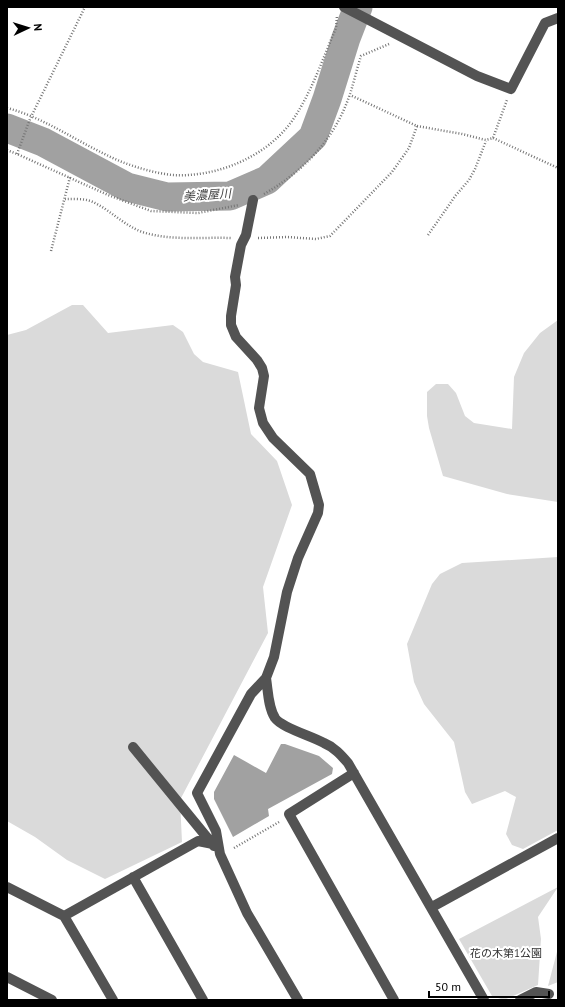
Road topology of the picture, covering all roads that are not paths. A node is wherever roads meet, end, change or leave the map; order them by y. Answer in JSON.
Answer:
{"nodes":[{"id":1,"x":341,"y":9,"type":"edge"},
{"id":2,"x":558,"y":18,"type":"edge"},
{"id":3,"x":253,"y":200,"type":"road end"},
{"id":4,"x":266,"y":678,"type":"junction"},
{"id":5,"x":133,"y":747,"type":"dead end"},
{"id":6,"x":354,"y":773,"type":"junction"},
{"id":7,"x":558,"y":838,"type":"edge"},
{"id":8,"x":213,"y":844,"type":"junction"},
{"id":9,"x":220,"y":854,"type":"junction"},
{"id":10,"x":133,"y":877,"type":"junction"},
{"id":11,"x":7,"y":887,"type":"edge"},
{"id":12,"x":432,"y":907,"type":"junction"},
{"id":13,"x":64,"y":916,"type":"junction"},
{"id":14,"x":7,"y":977,"type":"edge"},
{"id":15,"x":549,"y":994,"type":"dead end"},
{"id":16,"x":52,"y":1000,"type":"edge"},
{"id":17,"x":113,"y":1000,"type":"edge"},
{"id":18,"x":204,"y":1000,"type":"edge"},
{"id":19,"x":298,"y":1000,"type":"edge"},
{"id":20,"x":394,"y":1000,"type":"edge"},
{"id":21,"x":484,"y":1000,"type":"edge"},
{"id":22,"x":520,"y":1000,"type":"edge"}],
"edges":[{"from":1,"to":2,"type":"street"},
{"from":3,"to":4,"type":"street"},
{"from":4,"to":6,"type":"street"},
{"from":4,"to":9,"type":"street"},
{"from":5,"to":8,"type":"street"},
{"from":6,"to":12,"type":"street"},
{"from":6,"to":20,"type":"street"},
{"from":7,"to":12,"type":"street"},
{"from":8,"to":9,"type":"street"},
{"from":8,"to":10,"type":"street"},
{"from":9,"to":19,"type":"street"},
{"from":10,"to":13,"type":"street"},
{"from":10,"to":18,"type":"street"},
{"from":11,"to":13,"type":"street"},
{"from":12,"to":21,"type":"street"},
{"from":13,"to":17,"type":"street"},
{"from":14,"to":16,"type":"street"},
{"from":15,"to":22,"type":"street"}]}
